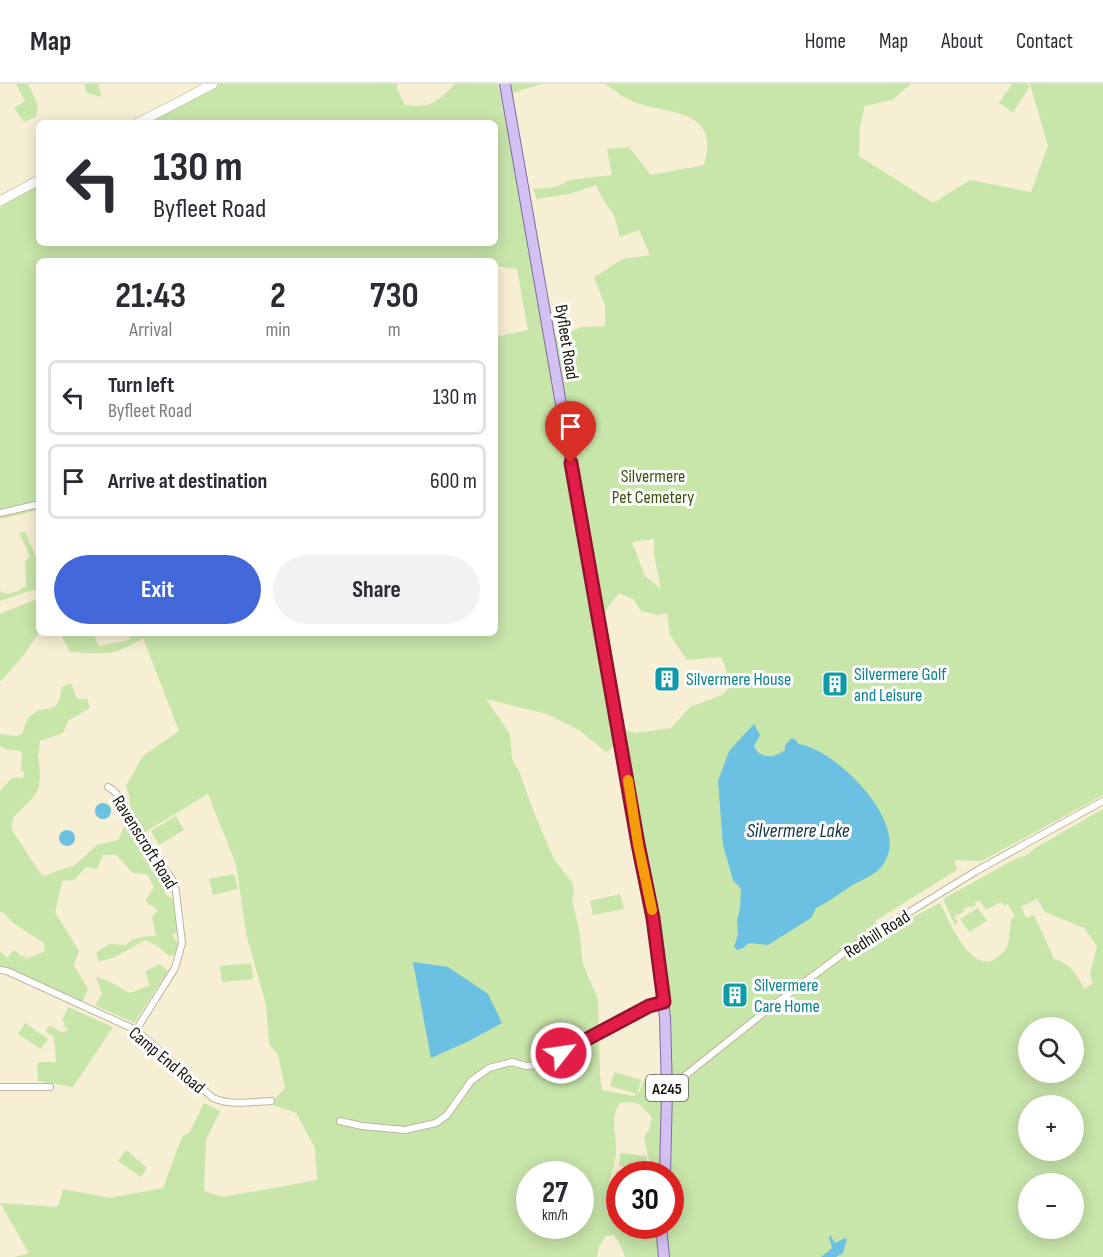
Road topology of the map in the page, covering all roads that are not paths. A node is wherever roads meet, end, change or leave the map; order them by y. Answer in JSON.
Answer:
{"nodes":[{"id":1,"x":213,"y":84,"type":"edge"},
{"id":2,"x":505,"y":84,"type":"edge"},
{"id":3,"x":144,"y":120,"type":"edge"},
{"id":4,"x":36,"y":182,"type":"edge"},
{"id":5,"x":0,"y":201,"type":"edge"},
{"id":6,"x":36,"y":505,"type":"edge"},
{"id":7,"x":0,"y":513,"type":"edge"},
{"id":8,"x":108,"y":788,"type":"dead end"},
{"id":9,"x":1103,"y":801,"type":"edge"},
{"id":10,"x":0,"y":970,"type":"edge"},
{"id":11,"x":664,"y":1002,"type":"junction"},
{"id":12,"x":136,"y":1030,"type":"junction"},
{"id":13,"x":0,"y":1087,"type":"edge"},
{"id":14,"x":50,"y":1087,"type":"dead end"},
{"id":15,"x":667,"y":1091,"type":"junction"},
{"id":16,"x":271,"y":1101,"type":"dead end"},
{"id":17,"x":340,"y":1121,"type":"dead end"},
{"id":18,"x":664,"y":1161,"type":"edge"},
{"id":19,"x":662,"y":1239,"type":"edge"},
{"id":20,"x":664,"y":1257,"type":"edge"}],
"edges":[{"from":1,"to":3,"type":"main road"},
{"from":2,"to":11,"type":"main road","name":"Byfleet Road","number":"A245"},
{"from":4,"to":5,"type":"main road"},
{"from":6,"to":7,"type":"street"},
{"from":8,"to":12,"type":"street","name":"Ravenscroft Road"},
{"from":9,"to":15,"type":"street","name":"Redhill Road"},
{"from":10,"to":12,"type":"street","name":"Camp End Road"},
{"from":11,"to":15,"type":"main road","name":"Byfleet Road","number":"A245"},
{"from":11,"to":17,"type":"street"},
{"from":12,"to":16,"type":"street","name":"Camp End Road"},
{"from":13,"to":14,"type":"street"},
{"from":15,"to":18,"type":"main road","name":"Byfleet Road","number":"A245"},
{"from":19,"to":20,"type":"main road"}]}
